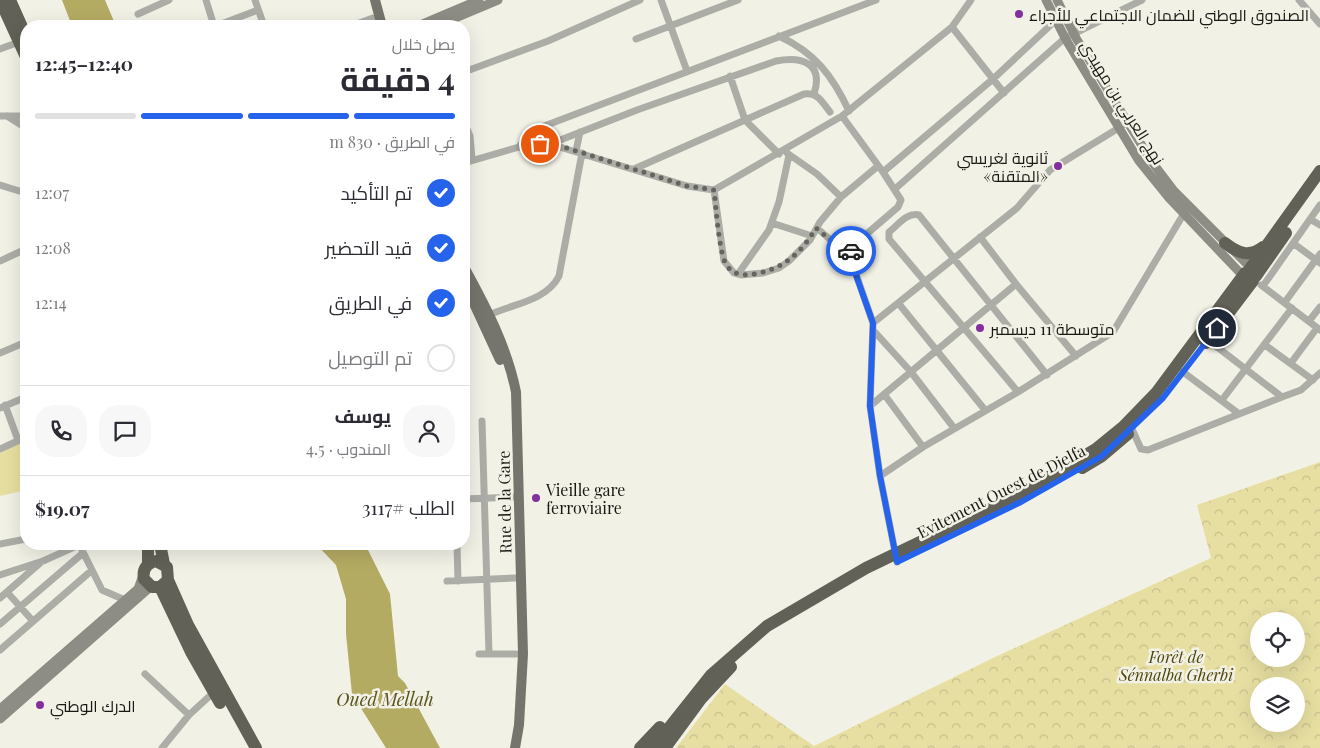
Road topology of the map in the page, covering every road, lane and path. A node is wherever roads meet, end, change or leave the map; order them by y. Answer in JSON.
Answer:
{"nodes":[{"id":1,"x":0,"y":0,"type":"edge"},
{"id":2,"x":10,"y":0,"type":"edge"},
{"id":3,"x":168,"y":0,"type":"edge"},
{"id":4,"x":206,"y":0,"type":"edge"},
{"id":5,"x":255,"y":0,"type":"edge"},
{"id":6,"x":370,"y":0,"type":"edge"},
{"id":7,"x":375,"y":0,"type":"edge"},
{"id":8,"x":479,"y":0,"type":"edge"},
{"id":9,"x":498,"y":0,"type":"edge"},
{"id":10,"x":640,"y":0,"type":"edge"},
{"id":11,"x":660,"y":0,"type":"edge"},
{"id":12,"x":738,"y":0,"type":"edge"},
{"id":13,"x":876,"y":0,"type":"edge"},
{"id":14,"x":971,"y":0,"type":"edge"},
{"id":15,"x":1046,"y":0,"type":"edge"},
{"id":16,"x":1057,"y":0,"type":"edge"},
{"id":17,"x":1142,"y":0,"type":"edge"},
{"id":18,"x":1299,"y":0,"type":"edge"},
{"id":19,"x":258,"y":10,"type":"junction"},
{"id":20,"x":138,"y":14,"type":"dead end"},
{"id":21,"x":213,"y":20,"type":"edge"},
{"id":22,"x":231,"y":20,"type":"edge"},
{"id":23,"x":262,"y":20,"type":"edge"},
{"id":24,"x":374,"y":20,"type":"edge"},
{"id":25,"x":380,"y":20,"type":"edge"},
{"id":26,"x":432,"y":20,"type":"edge"},
{"id":27,"x":450,"y":20,"type":"edge"},
{"id":28,"x":1056,"y":20,"type":"junction"},
{"id":29,"x":1320,"y":24,"type":"edge"},
{"id":30,"x":669,"y":25,"type":"junction"},
{"id":31,"x":952,"y":26,"type":"junction"},
{"id":32,"x":20,"y":30,"type":"edge"},
{"id":33,"x":20,"y":34,"type":"edge"},
{"id":34,"x":1069,"y":35,"type":"junction"},
{"id":35,"x":779,"y":36,"type":"junction"},
{"id":36,"x":636,"y":39,"type":"dead end"},
{"id":37,"x":20,"y":40,"type":"edge"},
{"id":38,"x":0,"y":49,"type":"edge"},
{"id":39,"x":470,"y":70,"type":"edge"},
{"id":40,"x":687,"y":71,"type":"junction"},
{"id":41,"x":730,"y":76,"type":"junction"},
{"id":42,"x":992,"y":79,"type":"junction"},
{"id":43,"x":814,"y":94,"type":"junction"},
{"id":44,"x":1004,"y":94,"type":"junction"},
{"id":45,"x":0,"y":106,"type":"edge"},
{"id":46,"x":849,"y":111,"type":"junction"},
{"id":47,"x":830,"y":112,"type":"dead end"},
{"id":48,"x":4,"y":116,"type":"edge"},
{"id":49,"x":20,"y":116,"type":"edge"},
{"id":50,"x":842,"y":116,"type":"junction"},
{"id":51,"x":744,"y":120,"type":"junction"},
{"id":52,"x":20,"y":125,"type":"edge"},
{"id":53,"x":1122,"y":125,"type":"junction"},
{"id":54,"x":580,"y":132,"type":"junction"},
{"id":55,"x":470,"y":136,"type":"edge"},
{"id":56,"x":550,"y":144,"type":"junction"},
{"id":57,"x":518,"y":147,"type":"junction"},
{"id":58,"x":579,"y":152,"type":"junction"},
{"id":59,"x":784,"y":153,"type":"junction"},
{"id":60,"x":472,"y":159,"type":"joint"},
{"id":61,"x":634,"y":169,"type":"junction"},
{"id":62,"x":881,"y":169,"type":"junction"},
{"id":63,"x":1320,"y":171,"type":"edge"},
{"id":64,"x":0,"y":185,"type":"edge"},
{"id":65,"x":1320,"y":186,"type":"edge"},
{"id":66,"x":895,"y":189,"type":"junction"},
{"id":67,"x":714,"y":190,"type":"junction"},
{"id":68,"x":20,"y":191,"type":"edge"},
{"id":69,"x":841,"y":197,"type":"junction"},
{"id":70,"x":1320,"y":205,"type":"edge"},
{"id":71,"x":1186,"y":209,"type":"junction"},
{"id":72,"x":1310,"y":219,"type":"junction"},
{"id":73,"x":772,"y":223,"type":"junction"},
{"id":74,"x":1320,"y":225,"type":"edge"},
{"id":75,"x":816,"y":228,"type":"junction"},
{"id":76,"x":812,"y":236,"type":"junction"},
{"id":77,"x":980,"y":237,"type":"junction"},
{"id":78,"x":1269,"y":242,"type":"junction"},
{"id":79,"x":1225,"y":243,"type":"junction"},
{"id":80,"x":1293,"y":243,"type":"junction"},
{"id":81,"x":852,"y":248,"type":"junction"},
{"id":82,"x":20,"y":252,"type":"edge"},
{"id":83,"x":954,"y":259,"type":"junction"},
{"id":84,"x":1318,"y":259,"type":"edge"},
{"id":85,"x":0,"y":261,"type":"edge"},
{"id":86,"x":738,"y":274,"type":"junction"},
{"id":87,"x":1252,"y":276,"type":"junction"},
{"id":88,"x":470,"y":280,"type":"edge"},
{"id":89,"x":926,"y":281,"type":"junction"},
{"id":90,"x":1016,"y":284,"type":"junction"},
{"id":91,"x":470,"y":292,"type":"edge"},
{"id":92,"x":1285,"y":302,"type":"junction"},
{"id":93,"x":899,"y":304,"type":"junction"},
{"id":94,"x":991,"y":305,"type":"junction"},
{"id":95,"x":1320,"y":307,"type":"edge"},
{"id":96,"x":1292,"y":308,"type":"junction"},
{"id":97,"x":486,"y":317,"type":"junction"},
{"id":98,"x":1309,"y":322,"type":"junction"},
{"id":99,"x":873,"y":326,"type":"junction"},
{"id":100,"x":962,"y":328,"type":"junction"},
{"id":101,"x":1319,"y":329,"type":"edge"},
{"id":102,"x":1208,"y":340,"type":"junction"},
{"id":103,"x":20,"y":345,"type":"edge"},
{"id":104,"x":1265,"y":345,"type":"junction"},
{"id":105,"x":937,"y":350,"type":"junction"},
{"id":106,"x":0,"y":353,"type":"edge"},
{"id":107,"x":1076,"y":356,"type":"junction"},
{"id":108,"x":1291,"y":363,"type":"junction"},
{"id":109,"x":1247,"y":370,"type":"junction"},
{"id":110,"x":911,"y":372,"type":"junction"},
{"id":111,"x":1182,"y":372,"type":"junction"},
{"id":112,"x":1320,"y":373,"type":"edge"},
{"id":113,"x":1047,"y":374,"type":"junction"},
{"id":114,"x":1313,"y":380,"type":"junction"},
{"id":115,"x":1018,"y":392,"type":"junction"},
{"id":116,"x":884,"y":394,"type":"junction"},
{"id":117,"x":1282,"y":397,"type":"junction"},
{"id":118,"x":20,"y":400,"type":"edge"},
{"id":119,"x":1222,"y":400,"type":"junction"},
{"id":120,"x":870,"y":406,"type":"junction"},
{"id":121,"x":2,"y":407,"type":"edge"},
{"id":122,"x":985,"y":410,"type":"junction"},
{"id":123,"x":1238,"y":413,"type":"junction"},
{"id":124,"x":482,"y":420,"type":"dead end"},
{"id":125,"x":954,"y":428,"type":"junction"},
{"id":126,"x":1132,"y":429,"type":"junction"},
{"id":127,"x":18,"y":440,"type":"joint"},
{"id":128,"x":923,"y":447,"type":"junction"},
{"id":129,"x":0,"y":449,"type":"edge"},
{"id":130,"x":880,"y":476,"type":"junction"},
{"id":131,"x":515,"y":497,"type":"junction"},
{"id":132,"x":484,"y":498,"type":"junction"},
{"id":133,"x":470,"y":499,"type":"edge"},
{"id":134,"x":20,"y":540,"type":"edge"},
{"id":135,"x":0,"y":544,"type":"edge"},
{"id":136,"x":68,"y":550,"type":"edge"},
{"id":137,"x":82,"y":550,"type":"edge"},
{"id":138,"x":148,"y":550,"type":"edge"},
{"id":139,"x":161,"y":550,"type":"edge"},
{"id":140,"x":457,"y":550,"type":"edge"},
{"id":141,"x":83,"y":553,"type":"junction"},
{"id":142,"x":896,"y":559,"type":"junction"},
{"id":143,"x":43,"y":561,"type":"junction"},
{"id":144,"x":164,"y":564,"type":"junction"},
{"id":145,"x":146,"y":569,"type":"junction"},
{"id":146,"x":91,"y":571,"type":"junction"},
{"id":147,"x":0,"y":575,"type":"edge"},
{"id":148,"x":515,"y":578,"type":"junction"},
{"id":149,"x":487,"y":580,"type":"junction"},
{"id":150,"x":448,"y":581,"type":"dead end"},
{"id":151,"x":458,"y":581,"type":"junction"},
{"id":152,"x":161,"y":585,"type":"junction"},
{"id":153,"x":7,"y":592,"type":"junction"},
{"id":154,"x":0,"y":598,"type":"edge"},
{"id":155,"x":125,"y":600,"type":"junction"},
{"id":156,"x":20,"y":607,"type":"junction"},
{"id":157,"x":32,"y":620,"type":"junction"},
{"id":158,"x":0,"y":624,"type":"edge"},
{"id":159,"x":0,"y":650,"type":"edge"},
{"id":160,"x":480,"y":654,"type":"dead end"},
{"id":161,"x":489,"y":654,"type":"junction"},
{"id":162,"x":516,"y":654,"type":"junction"},
{"id":163,"x":145,"y":674,"type":"dead end"},
{"id":164,"x":710,"y":675,"type":"junction"},
{"id":165,"x":214,"y":692,"type":"junction"},
{"id":166,"x":0,"y":709,"type":"edge"},
{"id":167,"x":189,"y":715,"type":"junction"},
{"id":168,"x":0,"y":719,"type":"edge"},
{"id":169,"x":162,"y":748,"type":"edge"},
{"id":170,"x":246,"y":748,"type":"edge"},
{"id":171,"x":256,"y":748,"type":"edge"},
{"id":172,"x":508,"y":748,"type":"edge"},
{"id":173,"x":515,"y":748,"type":"edge"},
{"id":174,"x":640,"y":748,"type":"edge"},
{"id":175,"x":653,"y":748,"type":"edge"},
{"id":176,"x":665,"y":748,"type":"edge"}],
"edges":[{"from":1,"to":33,"type":"highway"},
{"from":2,"to":32,"type":"highway"},
{"from":3,"to":20,"type":"street"},
{"from":4,"to":21,"type":"street"},
{"from":5,"to":19,"type":"street"},
{"from":6,"to":24,"type":"main road"},
{"from":7,"to":25,"type":"main road"},
{"from":8,"to":26,"type":"main road"},
{"from":9,"to":27,"type":"main road"},
{"from":10,"to":39,"type":"street"},
{"from":11,"to":30,"type":"street"},
{"from":12,"to":30,"type":"street"},
{"from":13,"to":35,"type":"street"},
{"from":14,"to":31,"type":"street"},
{"from":15,"to":28,"type":"main road","name":"نهج العربي بن مهيدي"},
{"from":16,"to":34,"type":"main road","name":"نهج العربي بن مهيدي"},
{"from":17,"to":34,"type":"street"},
{"from":18,"to":29,"type":"street"},
{"from":19,"to":22,"type":"street"},
{"from":19,"to":23,"type":"street"},
{"from":28,"to":34,"type":"main road","name":"نهج العربي بن مهيدي"},
{"from":28,"to":42,"type":"street"},
{"from":30,"to":36,"type":"street"},
{"from":30,"to":40,"type":"street"},
{"from":31,"to":42,"type":"street"},
{"from":31,"to":46,"type":"street"},
{"from":34,"to":44,"type":"street"},
{"from":34,"to":53,"type":"main road","name":"نهج العربي بن مهيدي"},
{"from":35,"to":40,"type":"street"},
{"from":35,"to":46,"type":"street"},
{"from":37,"to":38,"type":"street"},
{"from":40,"to":57,"type":"street"},
{"from":41,"to":43,"type":"street"},
{"from":41,"to":51,"type":"street"},
{"from":41,"to":54,"type":"street"},
{"from":42,"to":44,"type":"street"},
{"from":42,"to":62,"type":"street"},
{"from":43,"to":47,"type":"street"},
{"from":43,"to":51,"type":"street"},
{"from":44,"to":66,"type":"street"},
{"from":45,"to":48,"type":"street"},
{"from":46,"to":50,"type":"street"},
{"from":48,"to":49,"type":"street"},
{"from":48,"to":52,"type":"street"},
{"from":50,"to":59,"type":"street"},
{"from":50,"to":62,"type":"street"},
{"from":51,"to":59,"type":"street"},
{"from":51,"to":61,"type":"street"},
{"from":53,"to":71,"type":"main road","name":"نهج العربي بن مهيدي"},
{"from":53,"to":77,"type":"street"},
{"from":54,"to":56,"type":"street"},
{"from":54,"to":58,"type":"street"},
{"from":55,"to":60,"type":"street"},
{"from":56,"to":57,"type":"street"},
{"from":56,"to":58,"type":"street"},
{"from":57,"to":60,"type":"street"},
{"from":58,"to":61,"type":"street"},
{"from":58,"to":97,"type":"street"},
{"from":59,"to":67,"type":"street"},
{"from":59,"to":69,"type":"street"},
{"from":59,"to":73,"type":"street"},
{"from":61,"to":67,"type":"street"},
{"from":62,"to":66,"type":"street"},
{"from":62,"to":69,"type":"street"},
{"from":63,"to":78,"type":"highway","name":"Evitement Ouest de Djelfa"},
{"from":64,"to":68,"type":"street"},
{"from":65,"to":87,"type":"highway","name":"Evitement Ouest de Djelfa"},
{"from":66,"to":81,"type":"street"},
{"from":67,"to":86,"type":"street"},
{"from":69,"to":75,"type":"street"},
{"from":70,"to":72,"type":"street"},
{"from":71,"to":79,"type":"main road","name":"نهج العربي بن مهيدي"},
{"from":71,"to":87,"type":"main road","name":"نهج العربي بن مهيدي"},
{"from":71,"to":107,"type":"street"},
{"from":72,"to":74,"type":"street"},
{"from":72,"to":80,"type":"street"},
{"from":73,"to":76,"type":"street"},
{"from":73,"to":86,"type":"street"},
{"from":75,"to":76,"type":"street"},
{"from":75,"to":81,"type":"street"},
{"from":76,"to":86,"type":"street"},
{"from":77,"to":83,"type":"street"},
{"from":77,"to":90,"type":"street"},
{"from":78,"to":79,"type":"highway"},
{"from":78,"to":87,"type":"highway","name":"Evitement Ouest de Djelfa"},
{"from":79,"to":87,"type":"main road","name":"نهج العربي بن مهيدي"},
{"from":80,"to":84,"type":"street"},
{"from":80,"to":87,"type":"street"},
{"from":81,"to":99,"type":"street"},
{"from":82,"to":85,"type":"street"},
{"from":83,"to":89,"type":"street"},
{"from":83,"to":89,"type":"street"},
{"from":83,"to":94,"type":"street"},
{"from":84,"to":92,"type":"street"},
{"from":87,"to":92,"type":"street"},
{"from":87,"to":102,"type":"highway","name":"Evitement Ouest de Djelfa"},
{"from":87,"to":142,"type":"highway","name":"Evitement Ouest de Djelfa"},
{"from":88,"to":97,"type":"main road","name":"Rue de la Gare"},
{"from":89,"to":93,"type":"street"},
{"from":89,"to":100,"type":"street"},
{"from":90,"to":94,"type":"street"},
{"from":90,"to":107,"type":"street"},
{"from":91,"to":97,"type":"main road","name":"Rue de la Gare"},
{"from":92,"to":96,"type":"street"},
{"from":93,"to":99,"type":"street"},
{"from":93,"to":105,"type":"street"},
{"from":94,"to":100,"type":"street"},
{"from":94,"to":113,"type":"street"},
{"from":95,"to":98,"type":"street"},
{"from":96,"to":98,"type":"street"},
{"from":96,"to":104,"type":"street"},
{"from":97,"to":131,"type":"main road","name":"Rue de la Gare"},
{"from":97,"to":173,"type":"main road","name":"Rue de la Gare"},
{"from":98,"to":101,"type":"street"},
{"from":99,"to":110,"type":"street"},
{"from":99,"to":120,"type":"street"},
{"from":100,"to":105,"type":"street"},
{"from":100,"to":115,"type":"street"},
{"from":101,"to":108,"type":"street"},
{"from":102,"to":109,"type":"street"},
{"from":102,"to":111,"type":"highway","name":"Evitement Ouest de Djelfa"},
{"from":103,"to":106,"type":"street"},
{"from":104,"to":108,"type":"street"},
{"from":104,"to":109,"type":"street"},
{"from":105,"to":110,"type":"street"},
{"from":105,"to":122,"type":"street"},
{"from":107,"to":113,"type":"street"},
{"from":108,"to":114,"type":"street"},
{"from":109,"to":117,"type":"street"},
{"from":109,"to":119,"type":"street"},
{"from":110,"to":116,"type":"street"},
{"from":110,"to":125,"type":"street"},
{"from":111,"to":119,"type":"street"},
{"from":111,"to":126,"type":"highway","name":"Evitement Ouest de Djelfa"},
{"from":112,"to":114,"type":"street"},
{"from":113,"to":115,"type":"street"},
{"from":114,"to":117,"type":"street"},
{"from":115,"to":122,"type":"street"},
{"from":116,"to":120,"type":"street"},
{"from":116,"to":128,"type":"street"},
{"from":117,"to":123,"type":"street"},
{"from":118,"to":121,"type":"street"},
{"from":119,"to":123,"type":"street"},
{"from":120,"to":130,"type":"street"},
{"from":121,"to":127,"type":"street"},
{"from":122,"to":125,"type":"street"},
{"from":123,"to":126,"type":"street"},
{"from":124,"to":132,"type":"street"},
{"from":125,"to":128,"type":"street"},
{"from":126,"to":142,"type":"highway","name":"Evitement Ouest de Djelfa"},
{"from":127,"to":129,"type":"street"},
{"from":128,"to":130,"type":"street"},
{"from":130,"to":142,"type":"street"},
{"from":131,"to":132,"type":"street"},
{"from":131,"to":148,"type":"main road","name":"Rue de la Gare"},
{"from":132,"to":133,"type":"street"},
{"from":132,"to":149,"type":"street"},
{"from":134,"to":135,"type":"street"},
{"from":136,"to":143,"type":"street"},
{"from":137,"to":141,"type":"street"},
{"from":138,"to":145,"type":"highway"},
{"from":139,"to":144,"type":"highway"},
{"from":140,"to":151,"type":"street"},
{"from":141,"to":146,"type":"street"},
{"from":141,"to":156,"type":"street"},
{"from":142,"to":164,"type":"highway"},
{"from":142,"to":176,"type":"highway","name":"Evitement Ouest de Djelfa"},
{"from":143,"to":147,"type":"street"},
{"from":143,"to":153,"type":"street"},
{"from":144,"to":145,"type":"highway"},
{"from":144,"to":152,"type":"highway"},
{"from":145,"to":152,"type":"highway"},
{"from":145,"to":155,"type":"main road"},
{"from":146,"to":155,"type":"street"},
{"from":146,"to":157,"type":"street"},
{"from":148,"to":149,"type":"street"},
{"from":148,"to":162,"type":"main road","name":"Rue de la Gare"},
{"from":149,"to":151,"type":"street"},
{"from":149,"to":161,"type":"street"},
{"from":150,"to":151,"type":"street"},
{"from":152,"to":165,"type":"highway"},
{"from":152,"to":168,"type":"main road"},
{"from":152,"to":171,"type":"highway"},
{"from":153,"to":154,"type":"street"},
{"from":153,"to":156,"type":"street"},
{"from":155,"to":166,"type":"main road"},
{"from":156,"to":157,"type":"street"},
{"from":156,"to":158,"type":"street"},
{"from":157,"to":159,"type":"street"},
{"from":160,"to":161,"type":"street"},
{"from":161,"to":162,"type":"street"},
{"from":162,"to":172,"type":"main road","name":"Rue de la Gare"},
{"from":163,"to":167,"type":"street"},
{"from":164,"to":174,"type":"highway"},
{"from":164,"to":175,"type":"highway"},
{"from":165,"to":167,"type":"street"},
{"from":165,"to":170,"type":"highway"},
{"from":167,"to":169,"type":"street"}]}
